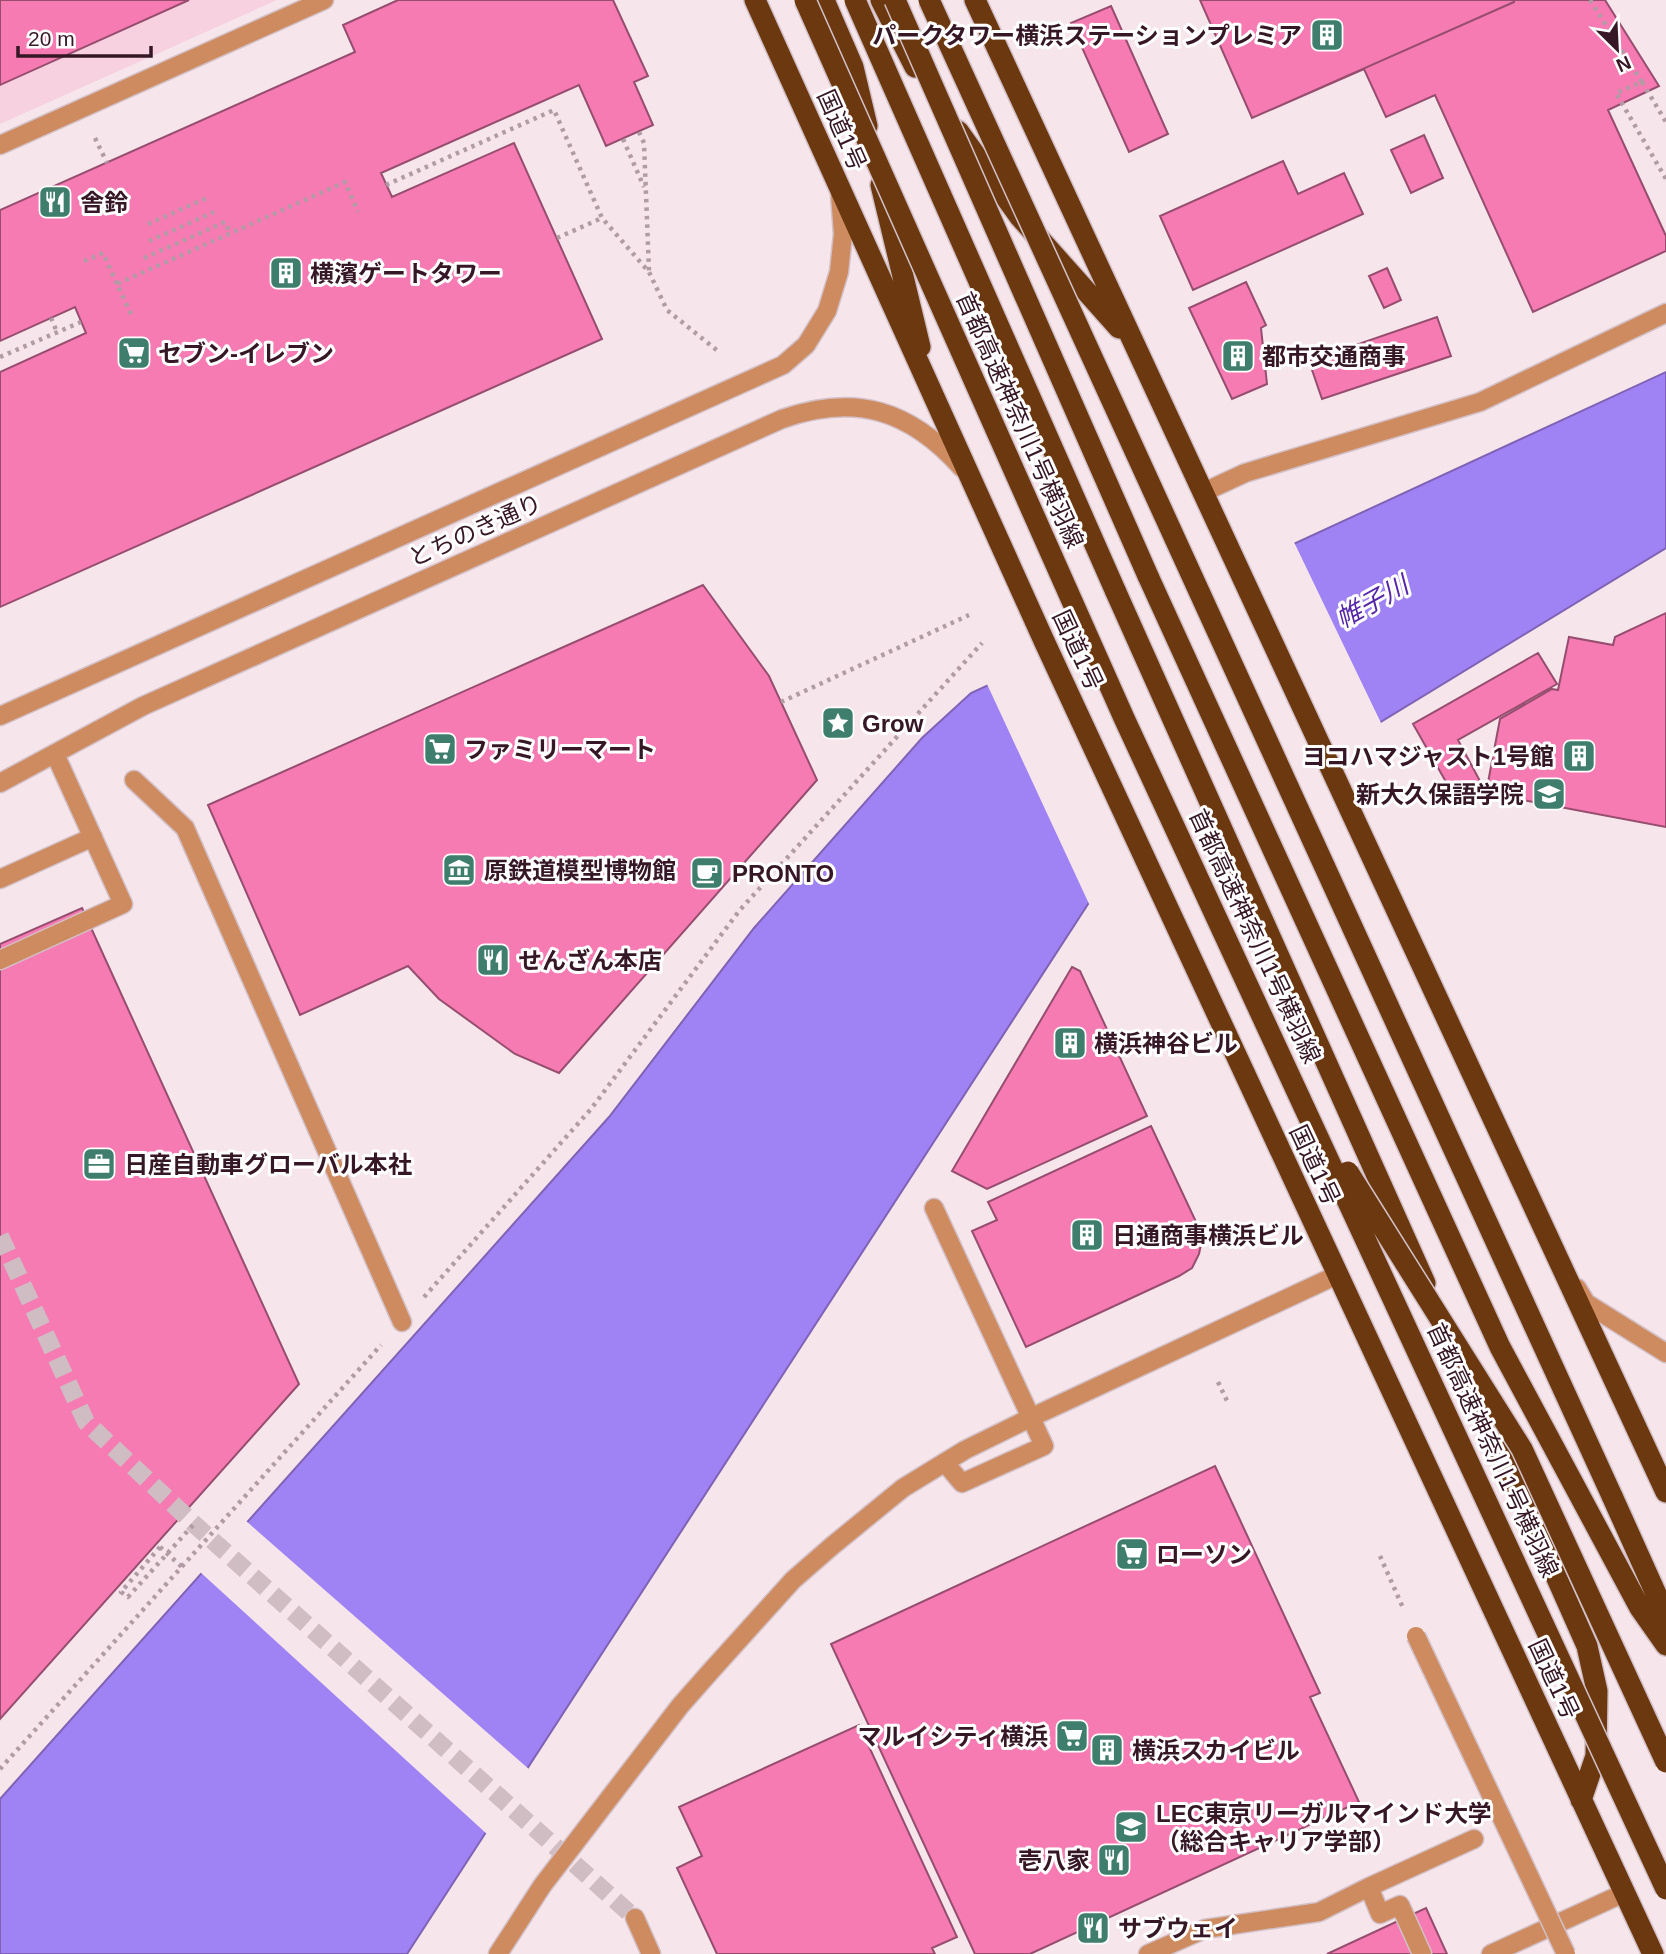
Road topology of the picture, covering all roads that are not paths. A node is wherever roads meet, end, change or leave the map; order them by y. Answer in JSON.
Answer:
{"nodes":[{"id":1,"x":324,"y":0,"type":"edge"},
{"id":2,"x":755,"y":0,"type":"edge"},
{"id":3,"x":805,"y":0,"type":"edge"},
{"id":4,"x":824,"y":0,"type":"edge"},
{"id":5,"x":855,"y":0,"type":"edge"},
{"id":6,"x":881,"y":0,"type":"edge"},
{"id":7,"x":895,"y":0,"type":"edge"},
{"id":8,"x":929,"y":0,"type":"edge"},
{"id":9,"x":975,"y":0,"type":"edge"},
{"id":10,"x":0,"y":145,"type":"edge"},
{"id":11,"x":839,"y":190,"type":"junction"},
{"id":12,"x":1666,"y":313,"type":"edge"},
{"id":13,"x":1135,"y":346,"type":"junction"},
{"id":14,"x":932,"y":397,"type":"junction"},
{"id":15,"x":970,"y":476,"type":"junction"},
{"id":16,"x":1202,"y":493,"type":"junction"},
{"id":17,"x":0,"y":716,"type":"edge"},
{"id":18,"x":55,"y":754,"type":"junction"},
{"id":19,"x":134,"y":780,"type":"dead end"},
{"id":20,"x":0,"y":783,"type":"edge"},
{"id":21,"x":93,"y":837,"type":"junction"},
{"id":22,"x":0,"y":879,"type":"edge"},
{"id":23,"x":0,"y":960,"type":"edge"},
{"id":24,"x":1302,"y":1100,"type":"junction"},
{"id":25,"x":934,"y":1208,"type":"dead end"},
{"id":26,"x":1556,"y":1252,"type":"junction"},
{"id":27,"x":1337,"y":1275,"type":"junction"},
{"id":28,"x":402,"y":1322,"type":"road end"},
{"id":29,"x":1666,"y":1353,"type":"edge"},
{"id":30,"x":1030,"y":1418,"type":"junction"},
{"id":31,"x":945,"y":1463,"type":"junction"},
{"id":32,"x":1666,"y":1492,"type":"edge"},
{"id":33,"x":1612,"y":1496,"type":"junction"},
{"id":34,"x":1666,"y":1583,"type":"edge"},
{"id":35,"x":1666,"y":1616,"type":"edge"},
{"id":36,"x":1416,"y":1636,"type":"road end"},
{"id":37,"x":1666,"y":1645,"type":"edge"},
{"id":38,"x":1666,"y":1762,"type":"edge"},
{"id":39,"x":1581,"y":1800,"type":"junction"},
{"id":40,"x":1474,"y":1839,"type":"dead end"},
{"id":41,"x":1368,"y":1887,"type":"junction"},
{"id":42,"x":1666,"y":1889,"type":"edge"},
{"id":43,"x":1624,"y":1893,"type":"junction"},
{"id":44,"x":635,"y":1918,"type":"tunnel mouth"},
{"id":45,"x":498,"y":1954,"type":"edge"},
{"id":46,"x":652,"y":1954,"type":"edge"},
{"id":47,"x":1148,"y":1954,"type":"edge"},
{"id":48,"x":1422,"y":1954,"type":"edge"},
{"id":49,"x":1491,"y":1954,"type":"edge"},
{"id":50,"x":1566,"y":1954,"type":"edge"},
{"id":51,"x":1653,"y":1954,"type":"edge"}],
"edges":[{"from":1,"to":10,"type":"street"},
{"from":2,"to":11,"type":"highway","name":"国道1号"},
{"from":3,"to":24,"type":"highway","name":"首都高速神奈川1号横羽線","bridge":true},
{"from":4,"to":14,"type":"highway","name":"国道1号"},
{"from":5,"to":39,"type":"highway","bridge":true},
{"from":6,"to":13,"type":"highway"},
{"from":7,"to":37,"type":"highway","bridge":true},
{"from":8,"to":33,"type":"highway","bridge":true},
{"from":9,"to":13,"type":"highway"},
{"from":11,"to":14,"type":"highway","name":"国道1号"},
{"from":11,"to":17,"type":"street","name":"とちのき通り"},
{"from":12,"to":16,"type":"street"},
{"from":13,"to":16,"type":"highway"},
{"from":14,"to":15,"type":"highway","name":"国道1号"},
{"from":15,"to":18,"type":"street","name":"とちのき通り"},
{"from":15,"to":27,"type":"highway","name":"国道1号"},
{"from":16,"to":26,"type":"highway"},
{"from":18,"to":20,"type":"street","name":"とちのき通り"},
{"from":18,"to":21,"type":"street"},
{"from":19,"to":28,"type":"street"},
{"from":21,"to":22,"type":"street"},
{"from":21,"to":23,"type":"street"},
{"from":24,"to":38,"type":"highway","bridge":true},
{"from":24,"to":42,"type":"highway","name":"首都高速神奈川1号横羽線","bridge":true},
{"from":25,"to":30,"type":"street"},
{"from":26,"to":29,"type":"street"},
{"from":26,"to":32,"type":"highway"},
{"from":27,"to":30,"type":"street"},
{"from":27,"to":39,"type":"highway","name":"国道1号"},
{"from":30,"to":31,"type":"street"},
{"from":30,"to":31,"type":"street"},
{"from":31,"to":45,"type":"street"},
{"from":33,"to":34,"type":"highway"},
{"from":33,"to":35,"type":"highway"},
{"from":36,"to":50,"type":"street","bridge":true},
{"from":39,"to":43,"type":"highway","name":"国道1号"},
{"from":40,"to":41,"type":"street"},
{"from":41,"to":47,"type":"street"},
{"from":41,"to":48,"type":"street"},
{"from":43,"to":49,"type":"street"},
{"from":43,"to":51,"type":"highway","name":"国道1号"},
{"from":44,"to":46,"type":"street"}]}
